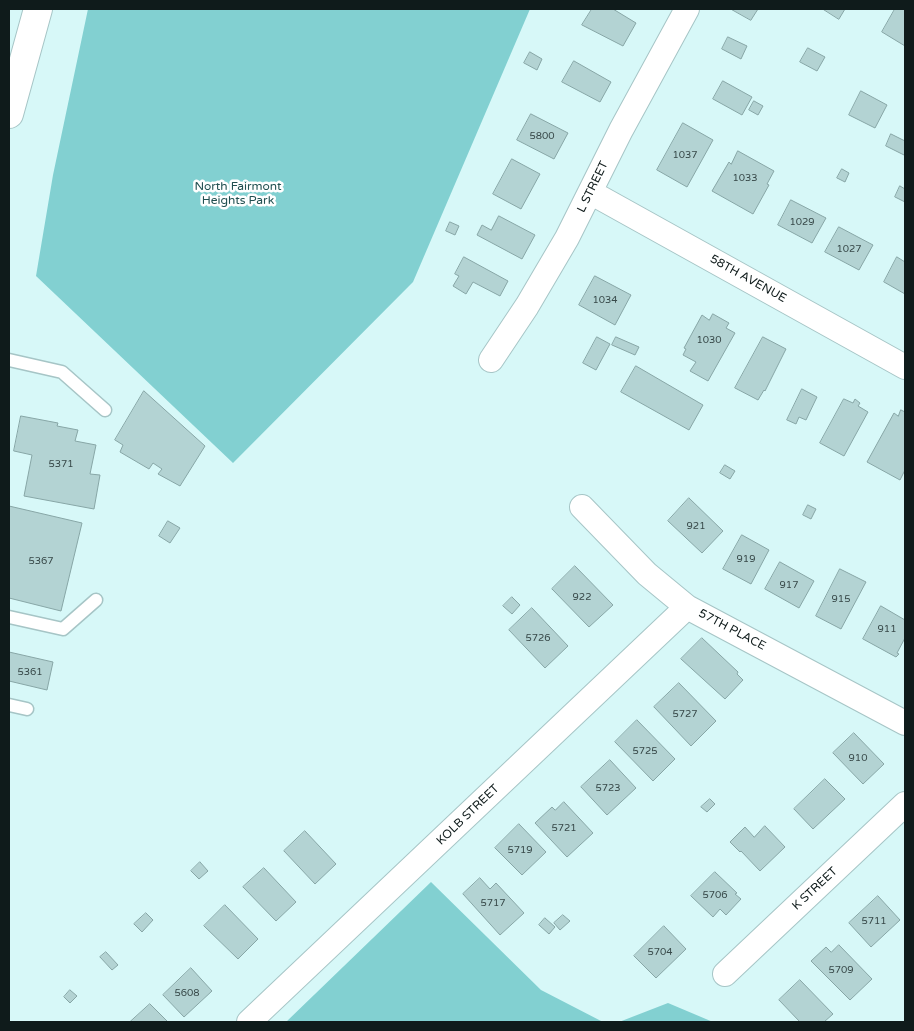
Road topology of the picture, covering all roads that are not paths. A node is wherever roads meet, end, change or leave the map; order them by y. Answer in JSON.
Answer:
{"nodes":[{"id":1,"x":38,"y":9,"type":"edge"},
{"id":2,"x":687,"y":9,"type":"edge"},
{"id":3,"x":10,"y":106,"type":"edge"},
{"id":4,"x":590,"y":192,"type":"junction"},
{"id":5,"x":9,"y":360,"type":"edge"},
{"id":6,"x":491,"y":360,"type":"dead end"},
{"id":7,"x":905,"y":367,"type":"edge"},
{"id":8,"x":105,"y":410,"type":"dead end"},
{"id":9,"x":582,"y":507,"type":"dead end"},
{"id":10,"x":96,"y":600,"type":"dead end"},
{"id":11,"x":687,"y":607,"type":"junction"},
{"id":12,"x":9,"y":617,"type":"edge"},
{"id":13,"x":9,"y":705,"type":"edge"},
{"id":14,"x":27,"y":709,"type":"dead end"},
{"id":15,"x":905,"y":723,"type":"edge"},
{"id":16,"x":905,"y":804,"type":"edge"},
{"id":17,"x":725,"y":974,"type":"dead end"},
{"id":18,"x":249,"y":1022,"type":"edge"}],
"edges":[{"from":1,"to":3,"type":"main road"},
{"from":2,"to":4,"type":"street","name":"L STREET"},
{"from":4,"to":6,"type":"street","name":"L STREET"},
{"from":4,"to":7,"type":"street","name":"58TH AVENUE"},
{"from":5,"to":8,"type":"lane"},
{"from":9,"to":11,"type":"street","name":"57TH PLACE"},
{"from":10,"to":12,"type":"lane"},
{"from":11,"to":15,"type":"street","name":"57TH PLACE"},
{"from":11,"to":18,"type":"street","name":"KOLB STREET"},
{"from":13,"to":14,"type":"lane"},
{"from":16,"to":17,"type":"street","name":"K STREET"}]}
